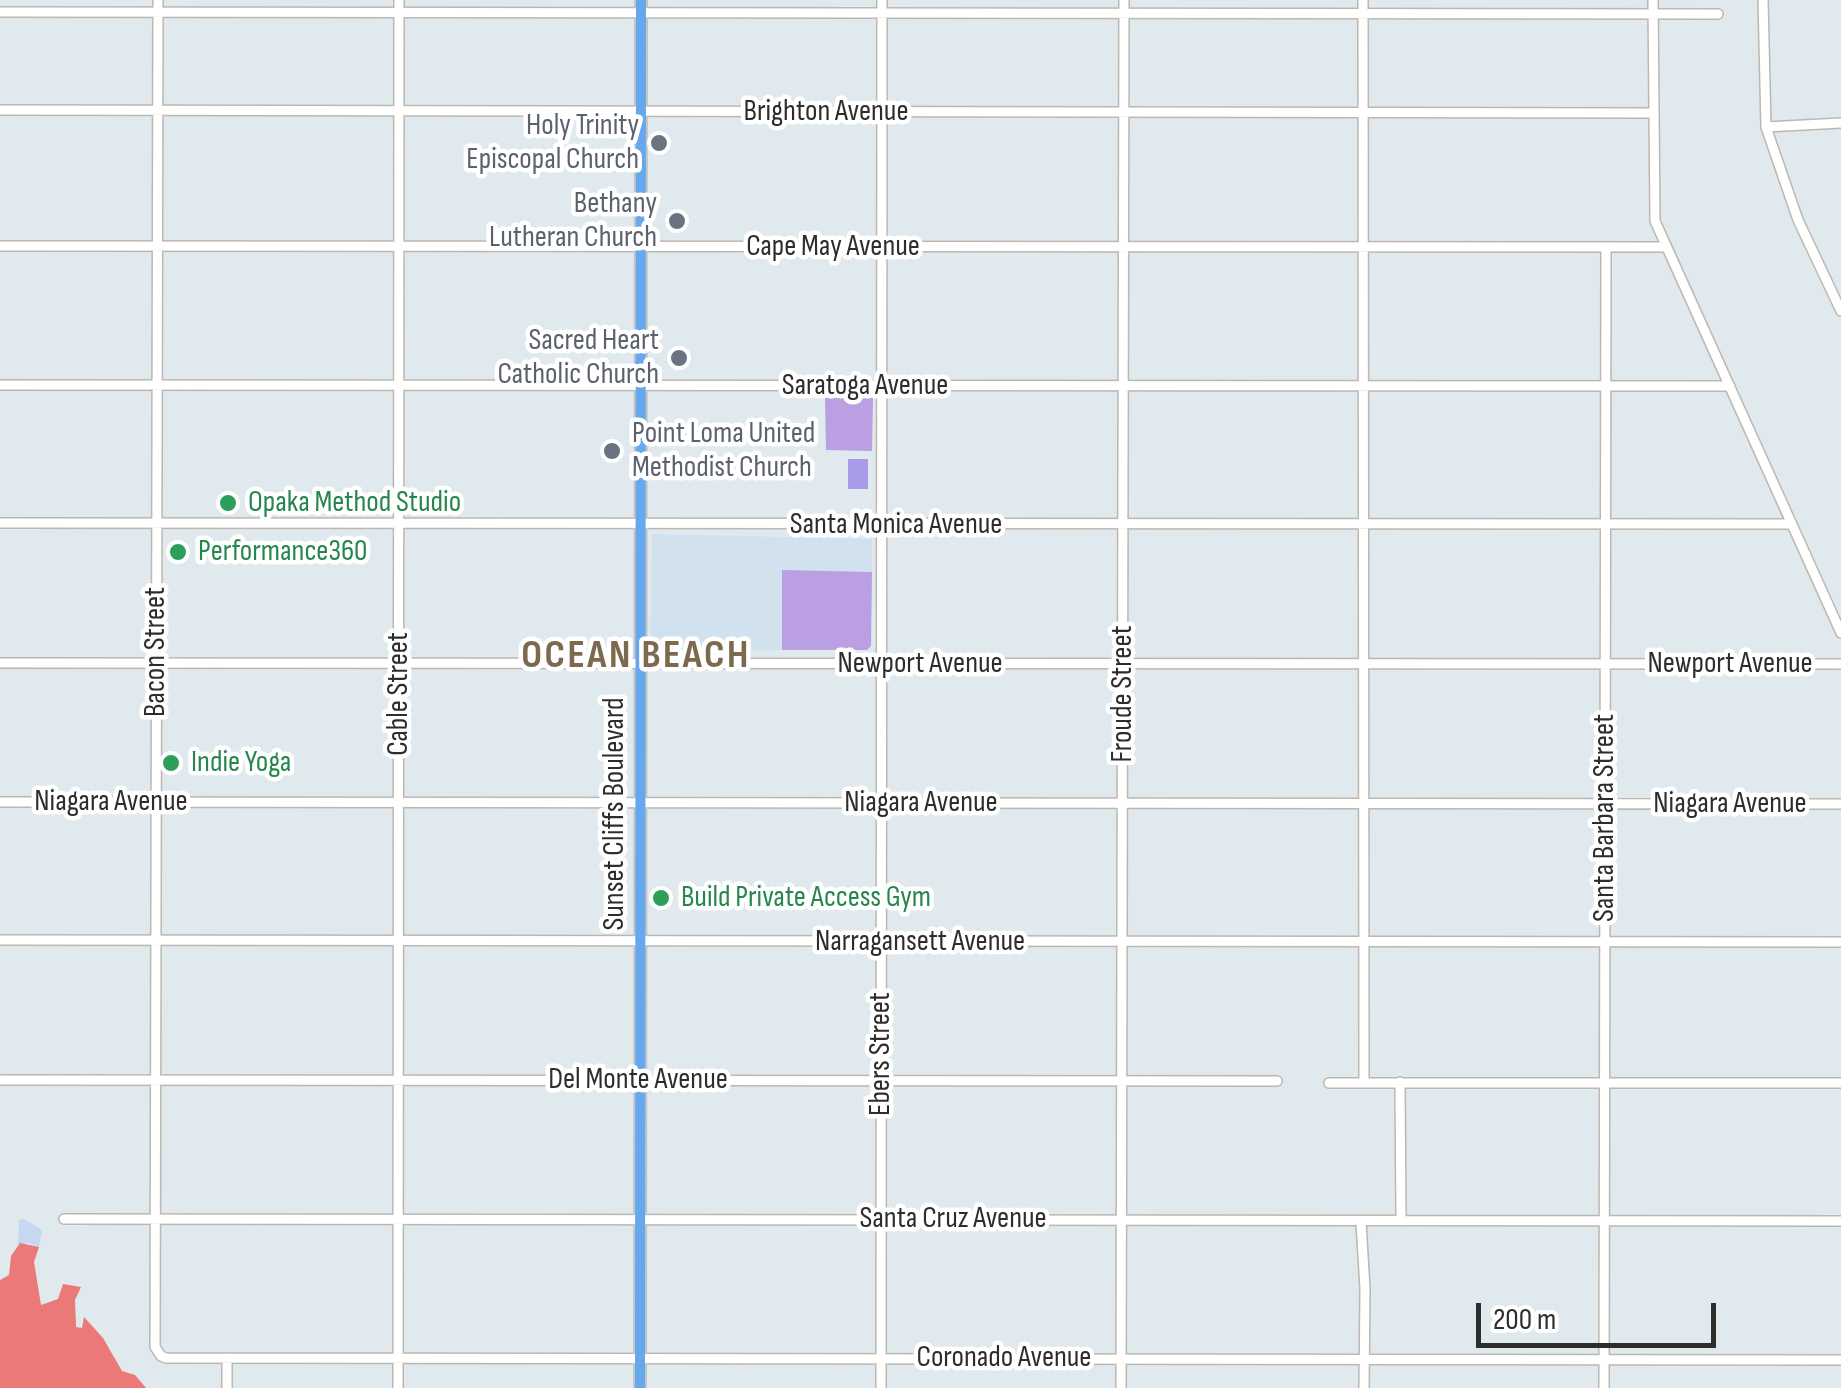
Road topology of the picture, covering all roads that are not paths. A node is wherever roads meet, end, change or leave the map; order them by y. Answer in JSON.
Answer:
{"nodes":[{"id":1,"x":399,"y":0,"type":"edge"},
{"id":2,"x":882,"y":0,"type":"edge"},
{"id":3,"x":1124,"y":0,"type":"edge"},
{"id":4,"x":1363,"y":0,"type":"edge"},
{"id":5,"x":1654,"y":0,"type":"edge"},
{"id":6,"x":1763,"y":0,"type":"edge"},
{"id":7,"x":158,"y":6,"type":"edge"},
{"id":8,"x":641,"y":6,"type":"edge"},
{"id":9,"x":0,"y":12,"type":"edge"},
{"id":10,"x":399,"y":12,"type":"junction"},
{"id":11,"x":882,"y":12,"type":"junction"},
{"id":12,"x":1124,"y":13,"type":"junction"},
{"id":13,"x":1363,"y":13,"type":"junction"},
{"id":14,"x":1654,"y":13,"type":"junction"},
{"id":15,"x":1718,"y":14,"type":"dead end"},
{"id":16,"x":0,"y":110,"type":"edge"},
{"id":17,"x":158,"y":111,"type":"junction"},
{"id":18,"x":399,"y":111,"type":"junction"},
{"id":19,"x":641,"y":111,"type":"junction"},
{"id":20,"x":882,"y":112,"type":"junction"},
{"id":21,"x":1364,"y":112,"type":"junction"},
{"id":22,"x":1124,"y":113,"type":"junction"},
{"id":23,"x":1653,"y":113,"type":"junction"},
{"id":24,"x":1841,"y":123,"type":"edge"},
{"id":25,"x":1766,"y":127,"type":"junction"},
{"id":26,"x":0,"y":246,"type":"edge"},
{"id":27,"x":158,"y":246,"type":"junction"},
{"id":28,"x":642,"y":246,"type":"junction"},
{"id":29,"x":400,"y":247,"type":"junction"},
{"id":30,"x":884,"y":247,"type":"junction"},
{"id":31,"x":1606,"y":247,"type":"junction"},
{"id":32,"x":1665,"y":247,"type":"junction"},
{"id":33,"x":1124,"y":248,"type":"junction"},
{"id":34,"x":1365,"y":248,"type":"junction"},
{"id":35,"x":1841,"y":310,"type":"edge"},
{"id":36,"x":0,"y":385,"type":"edge"},
{"id":37,"x":158,"y":385,"type":"junction"},
{"id":38,"x":399,"y":385,"type":"junction"},
{"id":39,"x":641,"y":386,"type":"junction"},
{"id":40,"x":881,"y":386,"type":"junction"},
{"id":41,"x":1364,"y":386,"type":"junction"},
{"id":42,"x":1606,"y":386,"type":"junction"},
{"id":43,"x":1730,"y":386,"type":"junction"},
{"id":44,"x":1123,"y":387,"type":"junction"},
{"id":45,"x":0,"y":523,"type":"edge"},
{"id":46,"x":157,"y":524,"type":"junction"},
{"id":47,"x":398,"y":524,"type":"junction"},
{"id":48,"x":1792,"y":524,"type":"junction"},
{"id":49,"x":641,"y":525,"type":"junction"},
{"id":50,"x":881,"y":525,"type":"junction"},
{"id":51,"x":1122,"y":525,"type":"junction"},
{"id":52,"x":1364,"y":525,"type":"junction"},
{"id":53,"x":1607,"y":525,"type":"junction"},
{"id":54,"x":1841,"y":633,"type":"edge"},
{"id":55,"x":0,"y":663,"type":"edge"},
{"id":56,"x":157,"y":663,"type":"junction"},
{"id":57,"x":399,"y":663,"type":"junction"},
{"id":58,"x":640,"y":663,"type":"junction"},
{"id":59,"x":882,"y":664,"type":"junction"},
{"id":60,"x":1124,"y":664,"type":"junction"},
{"id":61,"x":1364,"y":664,"type":"junction"},
{"id":62,"x":1605,"y":664,"type":"junction"},
{"id":63,"x":1841,"y":664,"type":"edge"},
{"id":64,"x":0,"y":802,"type":"edge"},
{"id":65,"x":156,"y":802,"type":"junction"},
{"id":66,"x":399,"y":802,"type":"junction"},
{"id":67,"x":1123,"y":802,"type":"junction"},
{"id":68,"x":640,"y":803,"type":"junction"},
{"id":69,"x":881,"y":803,"type":"junction"},
{"id":70,"x":1605,"y":803,"type":"junction"},
{"id":71,"x":1364,"y":804,"type":"junction"},
{"id":72,"x":1841,"y":804,"type":"edge"},
{"id":73,"x":0,"y":940,"type":"edge"},
{"id":74,"x":156,"y":940,"type":"junction"},
{"id":75,"x":398,"y":941,"type":"junction"},
{"id":76,"x":640,"y":942,"type":"junction"},
{"id":77,"x":881,"y":942,"type":"junction"},
{"id":78,"x":1122,"y":942,"type":"junction"},
{"id":79,"x":1364,"y":942,"type":"junction"},
{"id":80,"x":1606,"y":942,"type":"junction"},
{"id":81,"x":1841,"y":942,"type":"edge"},
{"id":82,"x":0,"y":1080,"type":"edge"},
{"id":83,"x":156,"y":1080,"type":"junction"},
{"id":84,"x":398,"y":1080,"type":"junction"},
{"id":85,"x":640,"y":1080,"type":"junction"},
{"id":86,"x":882,"y":1081,"type":"junction"},
{"id":87,"x":1277,"y":1081,"type":"dead end"},
{"id":88,"x":1122,"y":1082,"type":"junction"},
{"id":89,"x":1364,"y":1082,"type":"junction"},
{"id":90,"x":1400,"y":1082,"type":"junction"},
{"id":91,"x":1605,"y":1082,"type":"junction"},
{"id":92,"x":1329,"y":1083,"type":"dead end"},
{"id":93,"x":1841,"y":1083,"type":"edge"},
{"id":94,"x":156,"y":1218,"type":"junction"},
{"id":95,"x":1122,"y":1218,"type":"junction"},
{"id":96,"x":64,"y":1219,"type":"dead end"},
{"id":97,"x":398,"y":1219,"type":"junction"},
{"id":98,"x":640,"y":1220,"type":"junction"},
{"id":99,"x":882,"y":1220,"type":"junction"},
{"id":100,"x":1604,"y":1220,"type":"junction"},
{"id":101,"x":1400,"y":1221,"type":"junction"},
{"id":102,"x":1361,"y":1222,"type":"junction"},
{"id":103,"x":1841,"y":1222,"type":"edge"},
{"id":104,"x":166,"y":1358,"type":"joint"},
{"id":105,"x":227,"y":1358,"type":"junction"},
{"id":106,"x":398,"y":1358,"type":"junction"},
{"id":107,"x":640,"y":1358,"type":"junction"},
{"id":108,"x":880,"y":1358,"type":"junction"},
{"id":109,"x":1121,"y":1358,"type":"junction"},
{"id":110,"x":1364,"y":1360,"type":"junction"},
{"id":111,"x":1604,"y":1360,"type":"junction"},
{"id":112,"x":1841,"y":1360,"type":"edge"},
{"id":113,"x":227,"y":1388,"type":"edge"},
{"id":114,"x":398,"y":1388,"type":"edge"},
{"id":115,"x":640,"y":1388,"type":"edge"},
{"id":116,"x":880,"y":1388,"type":"edge"},
{"id":117,"x":1122,"y":1388,"type":"edge"},
{"id":118,"x":1364,"y":1388,"type":"edge"},
{"id":119,"x":1604,"y":1388,"type":"edge"}],
"edges":[{"from":1,"to":10,"type":"street","name":"Cable Street"},
{"from":2,"to":11,"type":"street","name":"Ebers Street"},
{"from":3,"to":12,"type":"street","name":"Froude Street"},
{"from":4,"to":13,"type":"street"},
{"from":5,"to":14,"type":"street"},
{"from":6,"to":25,"type":"street"},
{"from":7,"to":9,"type":"street"},
{"from":7,"to":10,"type":"street"},
{"from":7,"to":17,"type":"street","name":"Bacon Street"},
{"from":8,"to":10,"type":"street"},
{"from":8,"to":11,"type":"street"},
{"from":8,"to":19,"type":"main road","name":"Sunset Cliffs Boulevard"},
{"from":10,"to":18,"type":"street","name":"Cable Street"},
{"from":11,"to":12,"type":"street"},
{"from":11,"to":20,"type":"street","name":"Ebers Street"},
{"from":12,"to":13,"type":"street"},
{"from":12,"to":22,"type":"street","name":"Froude Street"},
{"from":13,"to":14,"type":"street"},
{"from":13,"to":21,"type":"street"},
{"from":14,"to":15,"type":"street"},
{"from":14,"to":23,"type":"street"},
{"from":16,"to":17,"type":"street","name":"Brighton Avenue"},
{"from":17,"to":18,"type":"street","name":"Brighton Avenue"},
{"from":17,"to":27,"type":"street","name":"Bacon Street"},
{"from":18,"to":19,"type":"street","name":"Brighton Avenue"},
{"from":18,"to":29,"type":"street","name":"Cable Street"},
{"from":19,"to":20,"type":"street","name":"Brighton Avenue"},
{"from":19,"to":28,"type":"main road","name":"Sunset Cliffs Boulevard"},
{"from":20,"to":22,"type":"street","name":"Brighton Avenue"},
{"from":20,"to":30,"type":"street","name":"Ebers Street"},
{"from":21,"to":22,"type":"street","name":"Brighton Avenue"},
{"from":21,"to":23,"type":"street","name":"Brighton Avenue"},
{"from":21,"to":34,"type":"street"},
{"from":22,"to":33,"type":"street","name":"Froude Street"},
{"from":23,"to":32,"type":"street"},
{"from":24,"to":25,"type":"street"},
{"from":25,"to":35,"type":"street"},
{"from":26,"to":27,"type":"street","name":"Cape May Avenue"},
{"from":27,"to":29,"type":"street","name":"Cape May Avenue"},
{"from":27,"to":37,"type":"street","name":"Bacon Street"},
{"from":28,"to":29,"type":"street","name":"Cape May Avenue"},
{"from":28,"to":30,"type":"street","name":"Cape May Avenue"},
{"from":28,"to":39,"type":"main road","name":"Sunset Cliffs Boulevard"},
{"from":29,"to":38,"type":"street","name":"Cable Street"},
{"from":30,"to":33,"type":"street","name":"Cape May Avenue"},
{"from":30,"to":40,"type":"street","name":"Ebers Street"},
{"from":31,"to":32,"type":"street","name":"Cape May Avenue"},
{"from":31,"to":34,"type":"street","name":"Cape May Avenue"},
{"from":31,"to":42,"type":"street","name":"Santa Barbara Street"},
{"from":32,"to":43,"type":"street"},
{"from":33,"to":34,"type":"street","name":"Cape May Avenue"},
{"from":33,"to":44,"type":"street","name":"Froude Street"},
{"from":34,"to":41,"type":"street"},
{"from":36,"to":37,"type":"street","name":"Saratoga Avenue"},
{"from":37,"to":38,"type":"street","name":"Saratoga Avenue"},
{"from":37,"to":46,"type":"street","name":"Bacon Street"},
{"from":38,"to":39,"type":"street","name":"Saratoga Avenue"},
{"from":38,"to":47,"type":"street","name":"Cable Street"},
{"from":39,"to":40,"type":"street","name":"Saratoga Avenue"},
{"from":39,"to":49,"type":"main road","name":"Sunset Cliffs Boulevard"},
{"from":40,"to":44,"type":"street","name":"Saratoga Avenue"},
{"from":40,"to":50,"type":"street","name":"Ebers Street"},
{"from":41,"to":42,"type":"street","name":"Saratoga Avenue"},
{"from":41,"to":44,"type":"street","name":"Saratoga Avenue"},
{"from":41,"to":52,"type":"street"},
{"from":42,"to":43,"type":"street","name":"Saratoga Avenue"},
{"from":42,"to":53,"type":"street","name":"Santa Barbara Street"},
{"from":43,"to":48,"type":"street"},
{"from":44,"to":51,"type":"street","name":"Froude Street"},
{"from":45,"to":46,"type":"street","name":"Santa Monica Avenue"},
{"from":46,"to":47,"type":"street","name":"Santa Monica Avenue"},
{"from":46,"to":56,"type":"street","name":"Bacon Street"},
{"from":47,"to":49,"type":"street","name":"Santa Monica Avenue"},
{"from":47,"to":57,"type":"street","name":"Cable Street"},
{"from":48,"to":53,"type":"street","name":"Santa Monica Avenue"},
{"from":48,"to":54,"type":"street"},
{"from":49,"to":50,"type":"street","name":"Santa Monica Avenue"},
{"from":49,"to":58,"type":"main road","name":"Sunset Cliffs Boulevard"},
{"from":50,"to":51,"type":"street","name":"Santa Monica Avenue"},
{"from":50,"to":59,"type":"street","name":"Ebers Street"},
{"from":51,"to":52,"type":"street","name":"Santa Monica Avenue"},
{"from":51,"to":60,"type":"street","name":"Froude Street"},
{"from":52,"to":53,"type":"street","name":"Santa Monica Avenue"},
{"from":52,"to":61,"type":"street"},
{"from":53,"to":62,"type":"street","name":"Santa Barbara Street"},
{"from":55,"to":56,"type":"street","name":"Newport Avenue"},
{"from":56,"to":57,"type":"street","name":"Newport Avenue"},
{"from":56,"to":65,"type":"street","name":"Bacon Street"},
{"from":57,"to":58,"type":"street","name":"Newport Avenue"},
{"from":57,"to":66,"type":"street","name":"Cable Street"},
{"from":58,"to":59,"type":"street","name":"Newport Avenue"},
{"from":58,"to":68,"type":"main road","name":"Sunset Cliffs Boulevard"},
{"from":59,"to":60,"type":"street","name":"Newport Avenue"},
{"from":59,"to":69,"type":"street","name":"Ebers Street"},
{"from":60,"to":61,"type":"street","name":"Newport Avenue"},
{"from":60,"to":67,"type":"street","name":"Froude Street"},
{"from":61,"to":62,"type":"street","name":"Newport Avenue"},
{"from":61,"to":71,"type":"street"},
{"from":62,"to":63,"type":"street","name":"Newport Avenue"},
{"from":62,"to":70,"type":"street","name":"Santa Barbara Street"},
{"from":64,"to":65,"type":"street","name":"Niagara Avenue"},
{"from":65,"to":66,"type":"street","name":"Niagara Avenue"},
{"from":65,"to":74,"type":"street","name":"Bacon Street"},
{"from":66,"to":68,"type":"street","name":"Niagara Avenue"},
{"from":66,"to":75,"type":"street","name":"Cable Street"},
{"from":67,"to":69,"type":"street","name":"Niagara Avenue"},
{"from":67,"to":71,"type":"street","name":"Niagara Avenue"},
{"from":67,"to":78,"type":"street","name":"Froude Street"},
{"from":68,"to":69,"type":"street","name":"Niagara Avenue"},
{"from":68,"to":76,"type":"main road","name":"Sunset Cliffs Boulevard"},
{"from":69,"to":77,"type":"street","name":"Ebers Street"},
{"from":70,"to":71,"type":"street","name":"Niagara Avenue"},
{"from":70,"to":72,"type":"street","name":"Niagara Avenue"},
{"from":70,"to":80,"type":"street","name":"Santa Barbara Street"},
{"from":71,"to":79,"type":"street"},
{"from":73,"to":74,"type":"street","name":"Narragansett Avenue"},
{"from":74,"to":75,"type":"street","name":"Narragansett Avenue"},
{"from":74,"to":83,"type":"street","name":"Bacon Street"},
{"from":75,"to":76,"type":"street","name":"Narragansett Avenue"},
{"from":75,"to":84,"type":"street","name":"Cable Street"},
{"from":76,"to":77,"type":"street","name":"Narragansett Avenue"},
{"from":76,"to":85,"type":"main road","name":"Sunset Cliffs Boulevard"},
{"from":77,"to":78,"type":"street","name":"Narragansett Avenue"},
{"from":77,"to":86,"type":"street","name":"Ebers Street"},
{"from":78,"to":79,"type":"street","name":"Narragansett Avenue"},
{"from":78,"to":88,"type":"street","name":"Froude Street"},
{"from":79,"to":80,"type":"street","name":"Narragansett Avenue"},
{"from":79,"to":89,"type":"street"},
{"from":80,"to":81,"type":"street","name":"Narragansett Avenue"},
{"from":80,"to":91,"type":"street","name":"Santa Barbara Street"},
{"from":82,"to":83,"type":"street","name":"Del Monte Avenue"},
{"from":83,"to":84,"type":"street","name":"Del Monte Avenue"},
{"from":83,"to":94,"type":"street","name":"Bacon Street"},
{"from":84,"to":85,"type":"street","name":"Del Monte Avenue"},
{"from":84,"to":97,"type":"street","name":"Cable Street"},
{"from":85,"to":86,"type":"street","name":"Del Monte Avenue"},
{"from":85,"to":98,"type":"main road","name":"Sunset Cliffs Boulevard"},
{"from":86,"to":88,"type":"street","name":"Del Monte Avenue"},
{"from":86,"to":99,"type":"street","name":"Ebers Street"},
{"from":87,"to":88,"type":"street","name":"Del Monte Avenue"},
{"from":88,"to":95,"type":"street","name":"Froude Street"},
{"from":89,"to":90,"type":"street"},
{"from":89,"to":92,"type":"street"},
{"from":90,"to":91,"type":"street"},
{"from":90,"to":101,"type":"street"},
{"from":91,"to":93,"type":"street"},
{"from":91,"to":100,"type":"street","name":"Santa Barbara Street"},
{"from":94,"to":96,"type":"street","name":"Santa Cruz Avenue"},
{"from":94,"to":97,"type":"street","name":"Santa Cruz Avenue"},
{"from":94,"to":104,"type":"street","name":"Bacon Street"},
{"from":95,"to":99,"type":"street","name":"Santa Cruz Avenue"},
{"from":95,"to":102,"type":"street","name":"Santa Cruz Avenue"},
{"from":95,"to":109,"type":"street","name":"Froude Street"},
{"from":97,"to":98,"type":"street","name":"Santa Cruz Avenue"},
{"from":97,"to":106,"type":"street","name":"Cable Street"},
{"from":98,"to":99,"type":"street","name":"Santa Cruz Avenue"},
{"from":98,"to":107,"type":"main road","name":"Sunset Cliffs Boulevard"},
{"from":99,"to":108,"type":"street","name":"Ebers Street"},
{"from":100,"to":101,"type":"street","name":"Santa Cruz Avenue"},
{"from":100,"to":103,"type":"street","name":"Santa Cruz Avenue"},
{"from":100,"to":111,"type":"street","name":"Santa Barbara Street"},
{"from":101,"to":102,"type":"street","name":"Santa Cruz Avenue"},
{"from":102,"to":110,"type":"street"},
{"from":104,"to":105,"type":"street","name":"Coronado Avenue"},
{"from":105,"to":106,"type":"street","name":"Coronado Avenue"},
{"from":105,"to":113,"type":"street"},
{"from":106,"to":107,"type":"street","name":"Coronado Avenue"},
{"from":106,"to":114,"type":"street","name":"Cable Street"},
{"from":107,"to":108,"type":"street","name":"Coronado Avenue"},
{"from":107,"to":115,"type":"main road","name":"Sunset Cliffs Boulevard"},
{"from":108,"to":109,"type":"street","name":"Coronado Avenue"},
{"from":108,"to":116,"type":"street","name":"Ebers Street"},
{"from":109,"to":110,"type":"street","name":"Coronado Avenue"},
{"from":109,"to":117,"type":"street","name":"Froude Street"},
{"from":110,"to":111,"type":"street","name":"Coronado Avenue"},
{"from":110,"to":118,"type":"street"},
{"from":111,"to":112,"type":"street","name":"Coronado Avenue"},
{"from":111,"to":119,"type":"street","name":"Santa Barbara Street"}]}
